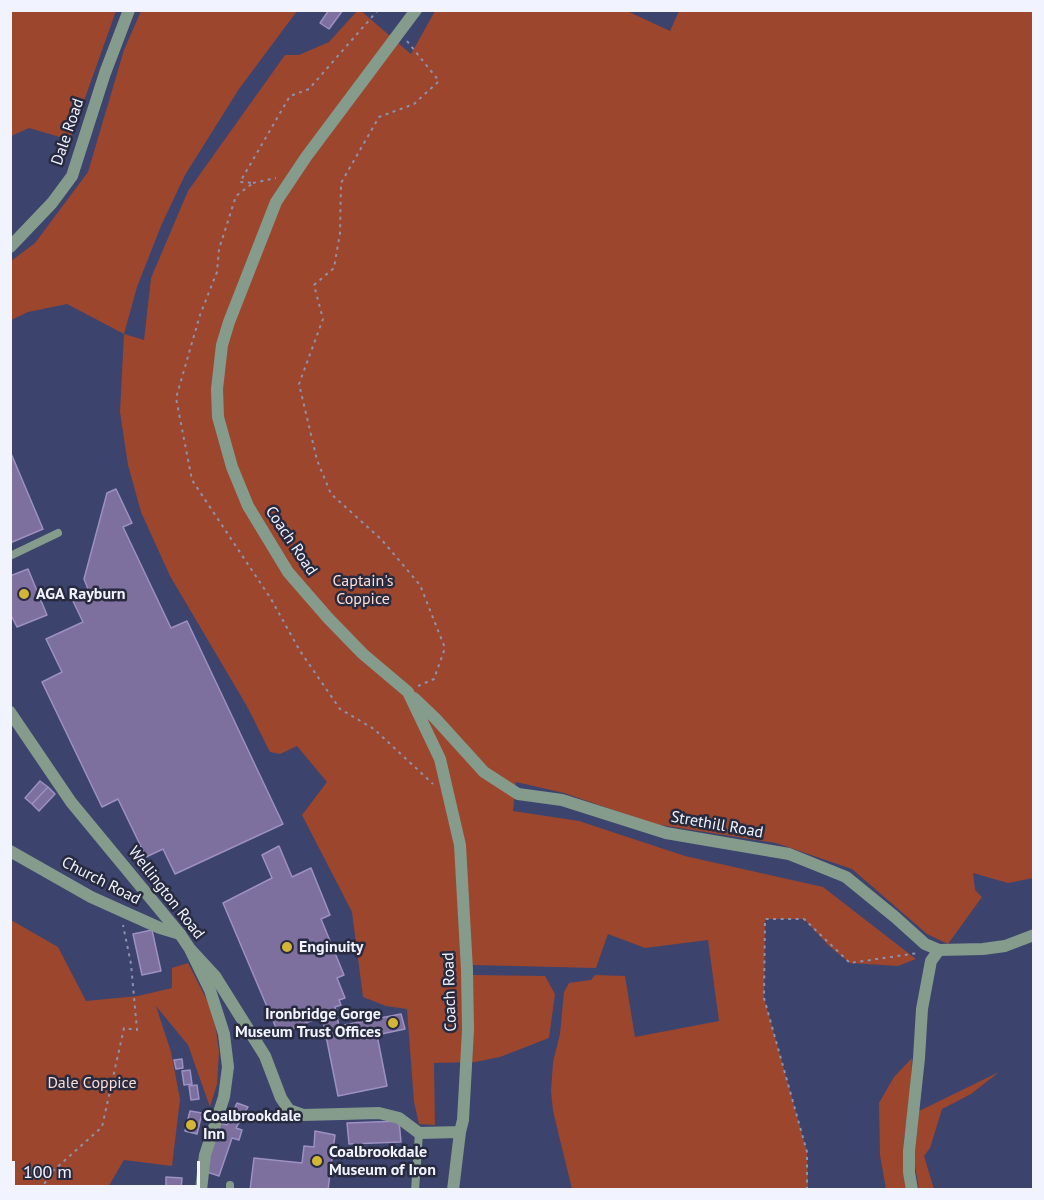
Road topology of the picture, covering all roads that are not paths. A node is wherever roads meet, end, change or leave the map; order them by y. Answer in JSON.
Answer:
{"nodes":[{"id":1,"x":129,"y":10,"type":"edge"},
{"id":2,"x":416,"y":10,"type":"edge"},
{"id":3,"x":10,"y":247,"type":"edge"},
{"id":4,"x":58,"y":533,"type":"dead end"},
{"id":5,"x":10,"y":556,"type":"edge"},
{"id":6,"x":408,"y":692,"type":"junction"},
{"id":7,"x":10,"y":712,"type":"edge"},
{"id":8,"x":10,"y":851,"type":"edge"},
{"id":9,"x":180,"y":934,"type":"junction"},
{"id":10,"x":1034,"y":935,"type":"edge"},
{"id":11,"x":190,"y":949,"type":"junction"},
{"id":12,"x":939,"y":950,"type":"junction"},
{"id":13,"x":460,"y":1132,"type":"junction"},
{"id":14,"x":419,"y":1133,"type":"junction"},
{"id":15,"x":201,"y":1190,"type":"edge"},
{"id":16,"x":415,"y":1190,"type":"edge"},
{"id":17,"x":453,"y":1190,"type":"edge"},
{"id":18,"x":912,"y":1190,"type":"edge"}],
"edges":[{"from":1,"to":3,"type":"street","name":"Dale Road"},
{"from":2,"to":6,"type":"street","name":"Coach Road"},
{"from":4,"to":5,"type":"lane"},
{"from":6,"to":12,"type":"street","name":"Strethill Road"},
{"from":6,"to":13,"type":"street","name":"Coach Road"},
{"from":7,"to":9,"type":"street","name":"Wellington Road"},
{"from":8,"to":9,"type":"street","name":"Church Road"},
{"from":9,"to":11,"type":"street","name":"Wellington Road"},
{"from":10,"to":12,"type":"street"},
{"from":11,"to":14,"type":"street"},
{"from":11,"to":15,"type":"street","name":"Wellington Road"},
{"from":12,"to":18,"type":"street"},
{"from":13,"to":14,"type":"street"},
{"from":13,"to":17,"type":"street","name":"Coach Road"},
{"from":14,"to":16,"type":"lane"}]}
